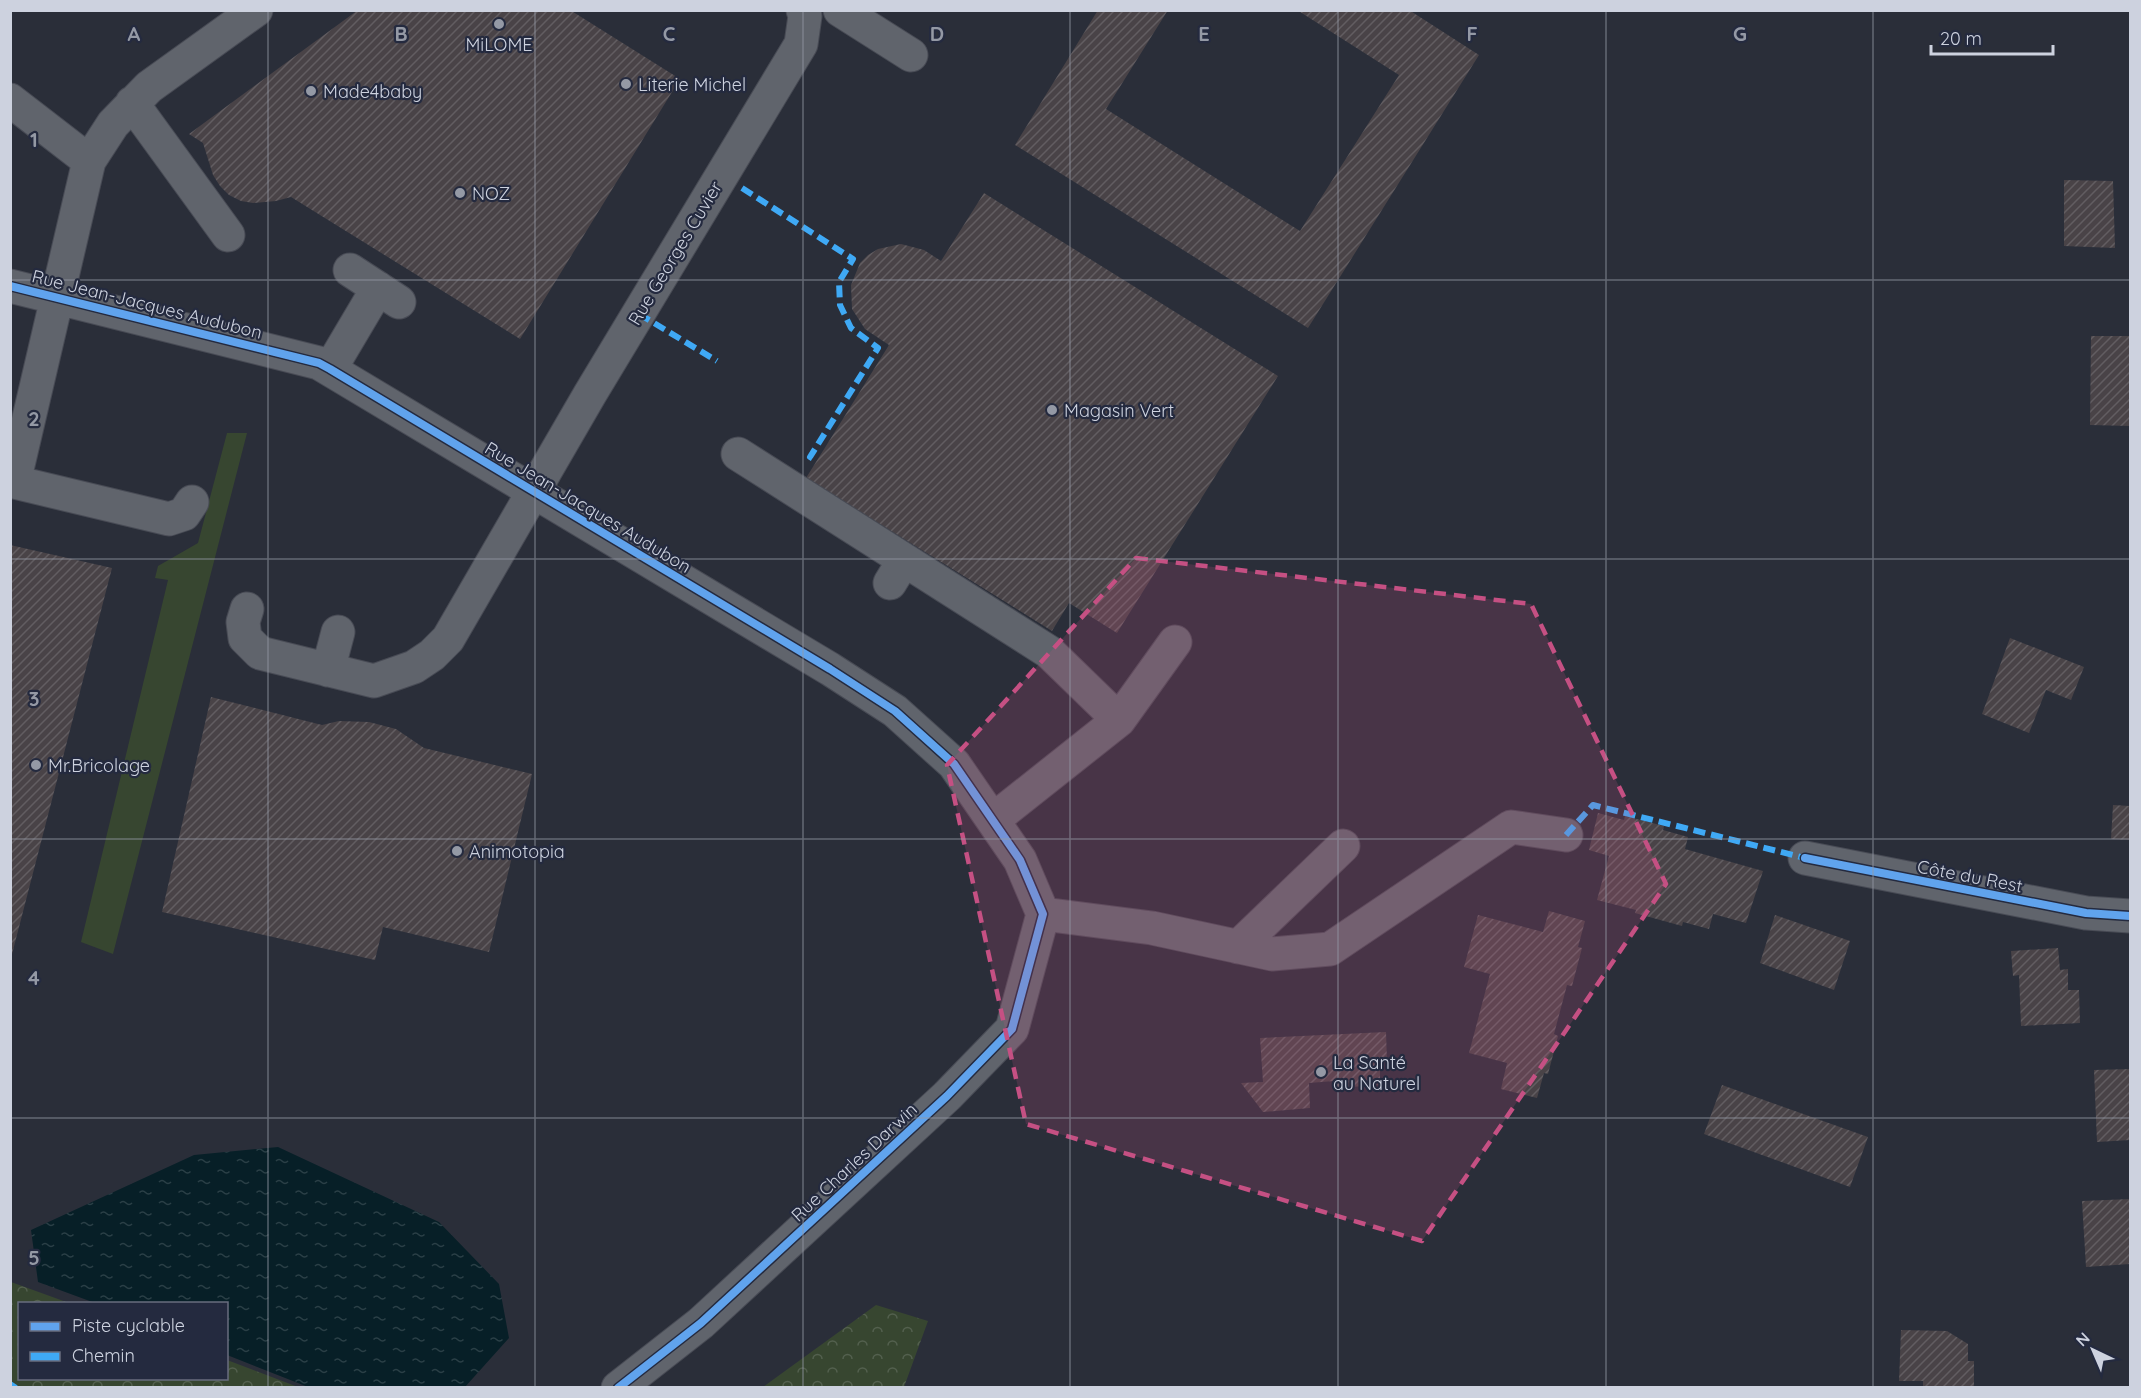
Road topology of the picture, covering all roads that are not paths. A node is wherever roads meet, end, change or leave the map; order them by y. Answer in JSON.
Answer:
{"nodes":[{"id":1,"x":256,"y":10,"type":"edge"},
{"id":2,"x":840,"y":10,"type":"edge"},
{"id":3,"x":807,"y":12,"type":"edge"},
{"id":4,"x":911,"y":56,"type":"dead end"},
{"id":5,"x":10,"y":100,"type":"edge"},
{"id":6,"x":132,"y":103,"type":"junction"},
{"id":7,"x":89,"y":161,"type":"junction"},
{"id":8,"x":228,"y":235,"type":"dead end"},
{"id":9,"x":350,"y":270,"type":"dead end"},
{"id":10,"x":10,"y":286,"type":"edge"},
{"id":11,"x":58,"y":297,"type":"junction"},
{"id":12,"x":330,"y":369,"type":"junction"},
{"id":13,"x":738,"y":454,"type":"dead end"},
{"id":14,"x":12,"y":482,"type":"edge"},
{"id":15,"x":532,"y":492,"type":"junction"},
{"id":16,"x":192,"y":502,"type":"dead end"},
{"id":17,"x":247,"y":609,"type":"dead end"},
{"id":18,"x":338,"y":632,"type":"dead end"},
{"id":19,"x":1175,"y":642,"type":"dead end"},
{"id":20,"x":328,"y":670,"type":"junction"},
{"id":21,"x":1119,"y":720,"type":"junction"},
{"id":22,"x":993,"y":820,"type":"junction"},
{"id":23,"x":1566,"y":835,"type":"dead end"},
{"id":24,"x":1343,"y":846,"type":"dead end"},
{"id":25,"x":1805,"y":858,"type":"dead end"},
{"id":26,"x":1043,"y":914,"type":"junction"},
{"id":27,"x":2130,"y":916,"type":"edge"},
{"id":28,"x":1238,"y":947,"type":"junction"},
{"id":29,"x":618,"y":1388,"type":"edge"}],
"edges":[{"from":1,"to":6,"type":"street"},
{"from":2,"to":4,"type":"street"},
{"from":3,"to":15,"type":"street","name":"Rue Georges Cuvier"},
{"from":5,"to":7,"type":"street"},
{"from":6,"to":7,"type":"street"},
{"from":6,"to":8,"type":"street"},
{"from":7,"to":11,"type":"street"},
{"from":9,"to":12,"type":"street"},
{"from":10,"to":11,"type":"street","name":"Rue Jean-Jacques Audubon"},
{"from":11,"to":12,"type":"street","name":"Rue Jean-Jacques Audubon"},
{"from":11,"to":14,"type":"street"},
{"from":12,"to":15,"type":"street","name":"Rue Jean-Jacques Audubon"},
{"from":13,"to":21,"type":"street"},
{"from":14,"to":16,"type":"street"},
{"from":15,"to":20,"type":"street","name":"Rue Georges Cuvier"},
{"from":15,"to":22,"type":"street","name":"Rue Jean-Jacques Audubon"},
{"from":17,"to":20,"type":"street","name":"Rue Georges Cuvier"},
{"from":18,"to":20,"type":"street"},
{"from":19,"to":21,"type":"street"},
{"from":21,"to":22,"type":"street"},
{"from":22,"to":26,"type":"street","name":"Rue Jean-Jacques Audubon"},
{"from":23,"to":28,"type":"street"},
{"from":24,"to":28,"type":"street"},
{"from":25,"to":27,"type":"street","name":"Côte du Rest"},
{"from":26,"to":28,"type":"street"},
{"from":26,"to":29,"type":"street","name":"Rue Charles Darwin"}]}
